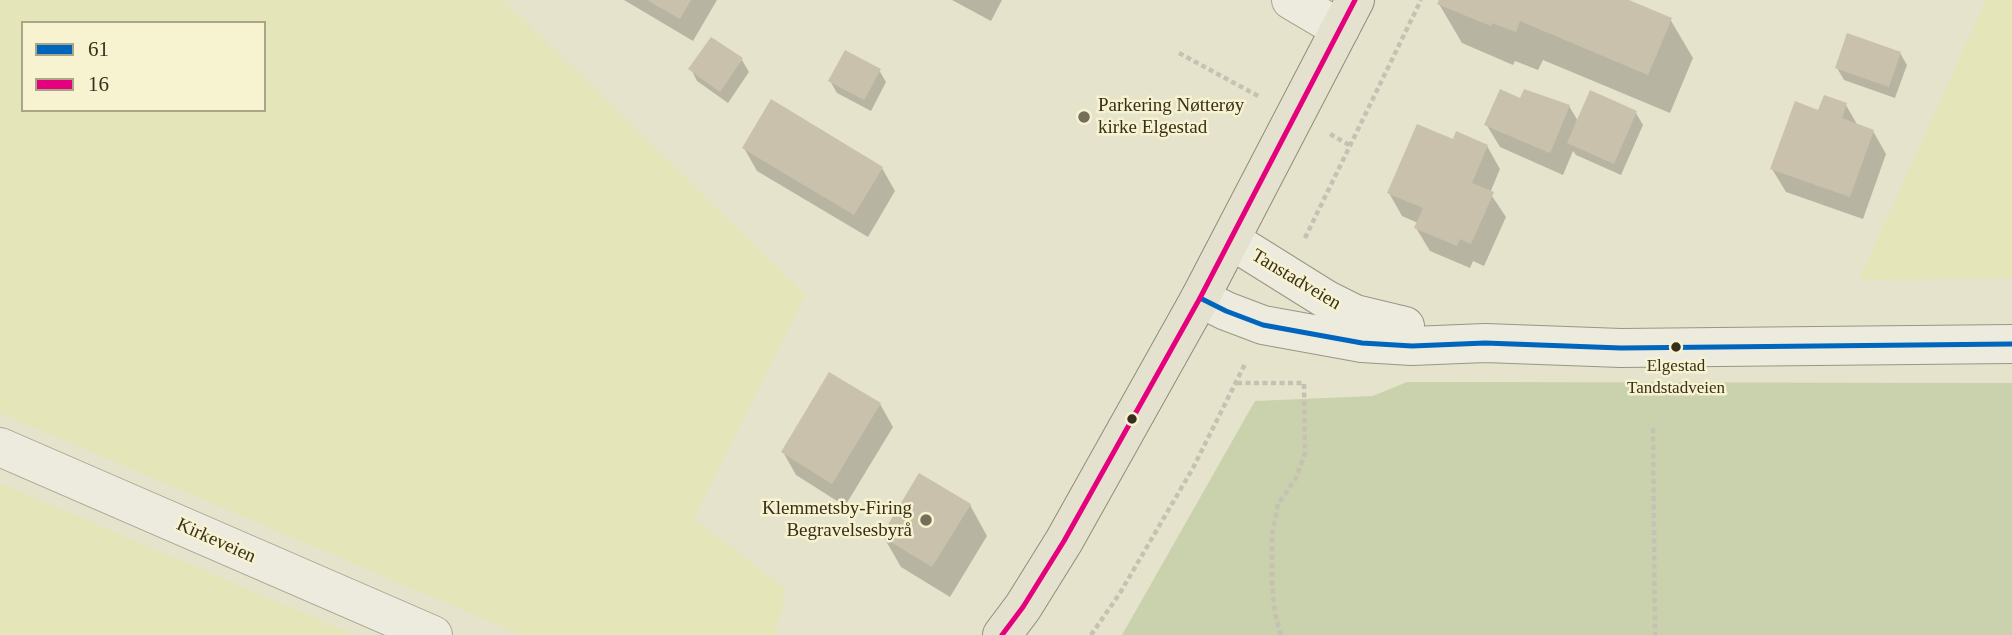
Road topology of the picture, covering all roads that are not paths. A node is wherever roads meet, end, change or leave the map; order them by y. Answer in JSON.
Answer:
{"nodes":[{"id":1,"x":1291,"y":0,"type":"edge"},
{"id":2,"x":1348,"y":15,"type":"edge"},
{"id":3,"x":1231,"y":240,"type":"junction"},
{"id":4,"x":1200,"y":298,"type":"junction"},
{"id":5,"x":1485,"y":343,"type":"junction"},
{"id":6,"x":2012,"y":344,"type":"edge"},
{"id":7,"x":0,"y":447,"type":"edge"},
{"id":8,"x":433,"y":635,"type":"edge"},
{"id":9,"x":1002,"y":635,"type":"edge"}],
"edges":[{"from":1,"to":2,"type":"main road"},
{"from":2,"to":3,"type":"main road"},
{"from":3,"to":4,"type":"main road"},
{"from":3,"to":5,"type":"main road","name":"Tanstadveien"},
{"from":4,"to":5,"type":"main road","name":"Tanstadveien"},
{"from":4,"to":9,"type":"main road"},
{"from":5,"to":6,"type":"main road","name":"Tanstadveien"},
{"from":7,"to":8,"type":"main road","name":"Kirkeveien"}]}
